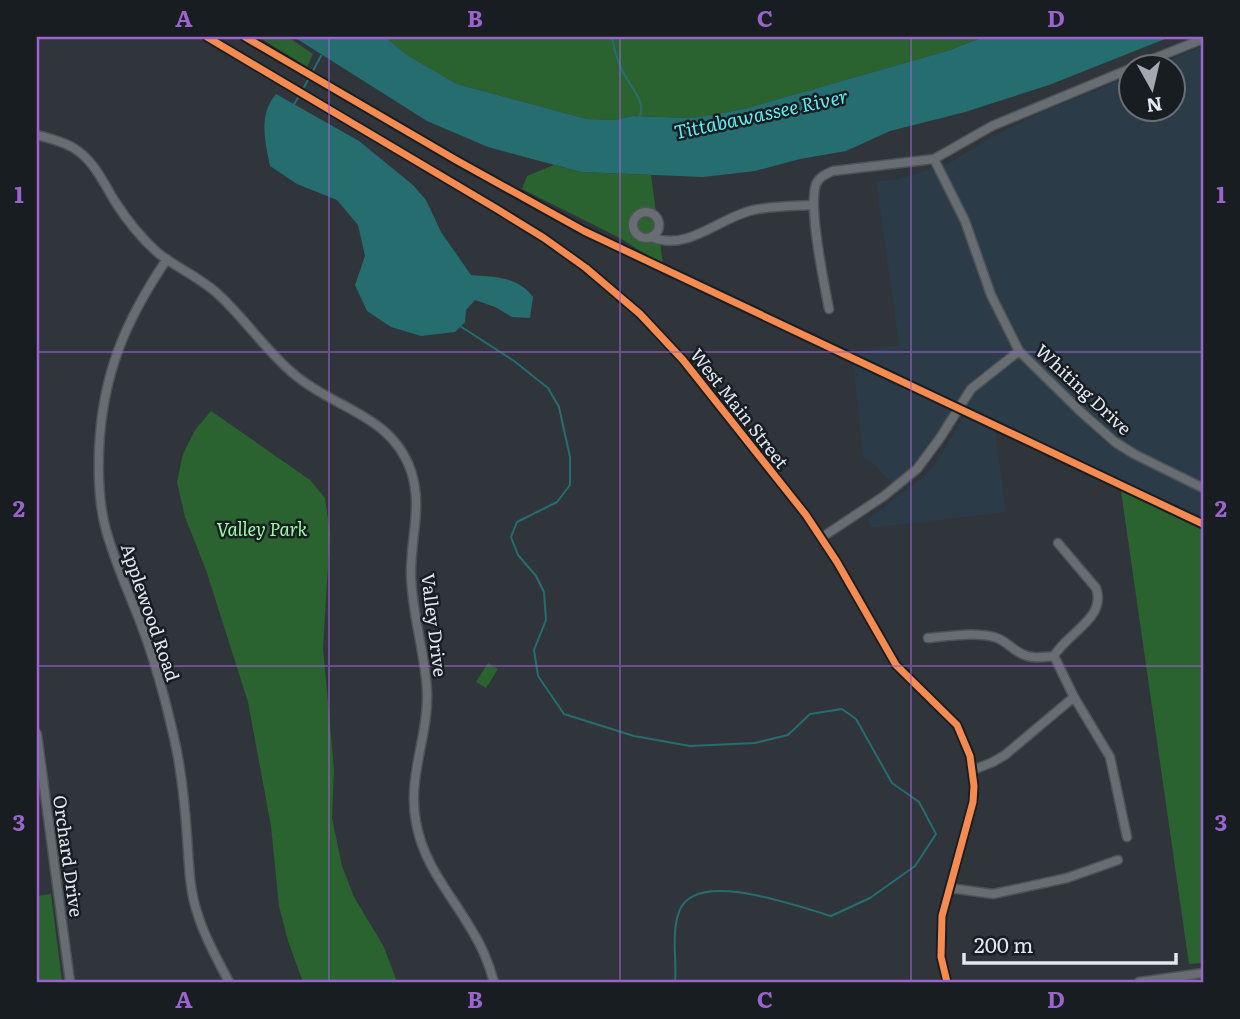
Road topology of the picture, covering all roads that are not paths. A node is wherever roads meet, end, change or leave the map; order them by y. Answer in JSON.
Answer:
{"nodes":[{"id":1,"x":207,"y":37,"type":"edge"},
{"id":2,"x":1203,"y":39,"type":"edge"},
{"id":3,"x":1170,"y":52,"type":"edge"},
{"id":4,"x":1118,"y":73,"type":"edge"},
{"id":5,"x":37,"y":135,"type":"edge"},
{"id":6,"x":934,"y":159,"type":"junction"},
{"id":7,"x":813,"y":205,"type":"junction"},
{"id":8,"x":651,"y":237,"type":"dead end"},
{"id":9,"x":167,"y":259,"type":"junction"},
{"id":10,"x":829,"y":309,"type":"dead end"},
{"id":11,"x":1019,"y":351,"type":"junction"},
{"id":12,"x":1203,"y":488,"type":"edge"},
{"id":13,"x":821,"y":538,"type":"junction"},
{"id":14,"x":1058,"y":543,"type":"dead end"},
{"id":15,"x":928,"y":638,"type":"dead end"},
{"id":16,"x":1054,"y":656,"type":"junction"},
{"id":17,"x":1074,"y":697,"type":"junction"},
{"id":18,"x":37,"y":734,"type":"edge"},
{"id":19,"x":973,"y":770,"type":"junction"},
{"id":20,"x":1128,"y":837,"type":"dead end"},
{"id":21,"x":1118,"y":860,"type":"dead end"},
{"id":22,"x":950,"y":888,"type":"junction"},
{"id":23,"x":1203,"y":974,"type":"edge"},
{"id":24,"x":70,"y":982,"type":"edge"},
{"id":25,"x":229,"y":982,"type":"edge"},
{"id":26,"x":494,"y":982,"type":"edge"},
{"id":27,"x":947,"y":982,"type":"edge"},
{"id":28,"x":1139,"y":982,"type":"edge"}],
"edges":[{"from":1,"to":13,"type":"street","name":"West Main Street"},
{"from":2,"to":3,"type":"street"},
{"from":4,"to":6,"type":"street"},
{"from":5,"to":9,"type":"street","name":"Valley Drive"},
{"from":6,"to":7,"type":"street"},
{"from":6,"to":11,"type":"street","name":"Whiting Drive"},
{"from":7,"to":8,"type":"street"},
{"from":7,"to":10,"type":"street"},
{"from":9,"to":25,"type":"street","name":"Applewood Road"},
{"from":9,"to":26,"type":"street","name":"Valley Drive"},
{"from":11,"to":12,"type":"street","name":"Whiting Drive"},
{"from":11,"to":13,"type":"street"},
{"from":13,"to":19,"type":"street","name":"West Main Street"},
{"from":14,"to":16,"type":"street"},
{"from":15,"to":16,"type":"street"},
{"from":16,"to":17,"type":"street"},
{"from":17,"to":19,"type":"street"},
{"from":17,"to":20,"type":"street"},
{"from":18,"to":24,"type":"street","name":"Orchard Drive"},
{"from":19,"to":22,"type":"street","name":"West Main Street"},
{"from":21,"to":22,"type":"street"},
{"from":22,"to":27,"type":"street","name":"West Main Street"},
{"from":23,"to":28,"type":"street"}]}
